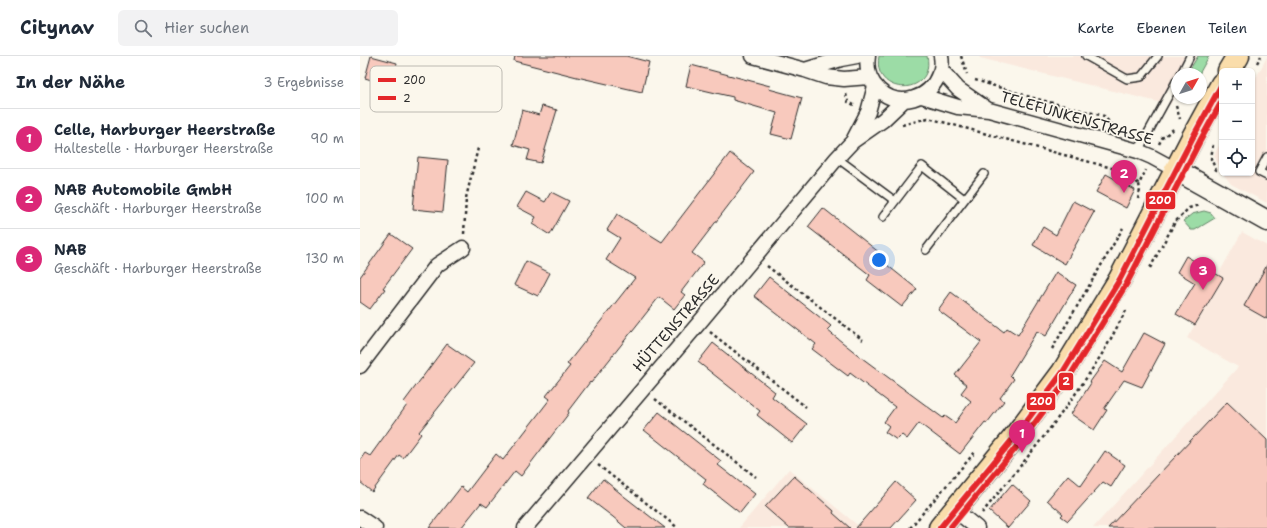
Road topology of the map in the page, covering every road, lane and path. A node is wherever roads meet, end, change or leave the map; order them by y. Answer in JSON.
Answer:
{"nodes":[{"id":1,"x":753,"y":56,"type":"edge"},
{"id":2,"x":857,"y":56,"type":"edge"},
{"id":3,"x":868,"y":56,"type":"edge"},
{"id":4,"x":941,"y":56,"type":"edge"},
{"id":5,"x":961,"y":56,"type":"edge"},
{"id":6,"x":1086,"y":56,"type":"edge"},
{"id":7,"x":1158,"y":56,"type":"edge"},
{"id":8,"x":1190,"y":56,"type":"edge"},
{"id":9,"x":1238,"y":56,"type":"edge"},
{"id":10,"x":1184,"y":68,"type":"edge"},
{"id":11,"x":1231,"y":68,"type":"edge"},
{"id":12,"x":805,"y":70,"type":"junction"},
{"id":13,"x":941,"y":70,"type":"junction"},
{"id":14,"x":967,"y":76,"type":"dead end"},
{"id":15,"x":844,"y":78,"type":"junction"},
{"id":16,"x":972,"y":79,"type":"dead end"},
{"id":17,"x":872,"y":81,"type":"junction"},
{"id":18,"x":1219,"y":90,"type":"edge"},
{"id":19,"x":1171,"y":91,"type":"edge"},
{"id":20,"x":922,"y":96,"type":"junction"},
{"id":21,"x":904,"y":100,"type":"junction"},
{"id":22,"x":989,"y":110,"type":"junction"},
{"id":23,"x":868,"y":112,"type":"junction"},
{"id":24,"x":883,"y":120,"type":"junction"},
{"id":25,"x":1176,"y":127,"type":"dead end"},
{"id":26,"x":1147,"y":135,"type":"junction"},
{"id":27,"x":853,"y":141,"type":"junction"},
{"id":28,"x":1212,"y":146,"type":"dead end"},
{"id":29,"x":478,"y":148,"type":"dead end"},
{"id":30,"x":1138,"y":151,"type":"junction"},
{"id":31,"x":1267,"y":157,"type":"edge"},
{"id":32,"x":837,"y":158,"type":"junction"},
{"id":33,"x":1176,"y":170,"type":"junction"},
{"id":34,"x":1216,"y":170,"type":"dead end"},
{"id":35,"x":984,"y":174,"type":"dead end"},
{"id":36,"x":1267,"y":176,"type":"edge"},
{"id":37,"x":964,"y":199,"type":"junction"},
{"id":38,"x":895,"y":201,"type":"junction"},
{"id":39,"x":1138,"y":201,"type":"dead end"},
{"id":40,"x":883,"y":217,"type":"dead end"},
{"id":41,"x":1267,"y":220,"type":"edge"},
{"id":42,"x":1126,"y":221,"type":"dead end"},
{"id":43,"x":463,"y":248,"type":"joint"},
{"id":44,"x":926,"y":250,"type":"dead end"},
{"id":45,"x":754,"y":257,"type":"junction"},
{"id":46,"x":699,"y":323,"type":"junction"},
{"id":47,"x":863,"y":340,"type":"dead end"},
{"id":48,"x":1050,"y":352,"type":"dead end"},
{"id":49,"x":360,"y":366,"type":"edge"},
{"id":50,"x":642,"y":389,"type":"junction"},
{"id":51,"x":806,"y":407,"type":"dead end"},
{"id":52,"x":976,"y":450,"type":"dead end"},
{"id":53,"x":586,"y":456,"type":"junction"},
{"id":54,"x":756,"y":476,"type":"dead end"},
{"id":55,"x":955,"y":510,"type":"junction"},
{"id":56,"x":360,"y":518,"type":"edge"},
{"id":57,"x":375,"y":528,"type":"edge"},
{"id":58,"x":525,"y":528,"type":"edge"},
{"id":59,"x":678,"y":528,"type":"edge"},
{"id":60,"x":910,"y":528,"type":"edge"},
{"id":61,"x":940,"y":528,"type":"edge"},
{"id":62,"x":977,"y":528,"type":"edge"}],
"edges":[{"from":1,"to":12,"type":"street"},
{"from":2,"to":12,"type":"street"},
{"from":3,"to":17,"type":"street"},
{"from":4,"to":13,"type":"street"},
{"from":5,"to":14,"type":"path"},
{"from":6,"to":7,"type":"lane"},
{"from":8,"to":10,"type":"lane"},
{"from":9,"to":11,"type":"main road"},
{"from":12,"to":15,"type":"street"},
{"from":13,"to":20,"type":"street"},
{"from":13,"to":22,"type":"street","name":"TELEFUNKENSTRASSE"},
{"from":15,"to":17,"type":"street"},
{"from":15,"to":23,"type":"path"},
{"from":16,"to":26,"type":"path"},
{"from":17,"to":21,"type":"street","name":"TELEFUNKENSTRASSE"},
{"from":17,"to":23,"type":"street"},
{"from":18,"to":33,"type":"main road"},
{"from":19,"to":26,"type":"lane"},
{"from":20,"to":21,"type":"street","name":"TELEFUNKENSTRASSE"},
{"from":20,"to":22,"type":"street","name":"TELEFUNKENSTRASSE"},
{"from":21,"to":24,"type":"street"},
{"from":22,"to":30,"type":"street","name":"TELEFUNKENSTRASSE"},
{"from":23,"to":27,"type":"street"},
{"from":24,"to":27,"type":"street"},
{"from":24,"to":39,"type":"path"},
{"from":25,"to":26,"type":"path"},
{"from":26,"to":30,"type":"lane"},
{"from":27,"to":32,"type":"street","name":"HÜTTENSTRASSE"},
{"from":28,"to":34,"type":"path"},
{"from":29,"to":43,"type":"path"},
{"from":30,"to":33,"type":"street","name":"TELEFUNKENSTRASSE"},
{"from":31,"to":36,"type":"lane"},
{"from":32,"to":38,"type":"lane"},
{"from":32,"to":45,"type":"street","name":"HÜTTENSTRASSE"},
{"from":33,"to":41,"type":"street"},
{"from":33,"to":55,"type":"main road"},
{"from":35,"to":37,"type":"lane"},
{"from":37,"to":38,"type":"lane"},
{"from":37,"to":44,"type":"lane"},
{"from":38,"to":40,"type":"lane"},
{"from":42,"to":48,"type":"path"},
{"from":43,"to":49,"type":"street"},
{"from":45,"to":46,"type":"street","name":"HÜTTENSTRASSE"},
{"from":45,"to":47,"type":"path"},
{"from":46,"to":50,"type":"street","name":"HÜTTENSTRASSE"},
{"from":46,"to":51,"type":"path"},
{"from":50,"to":53,"type":"street","name":"HÜTTENSTRASSE"},
{"from":50,"to":54,"type":"path"},
{"from":52,"to":60,"type":"path"},
{"from":53,"to":58,"type":"street","name":"HÜTTENSTRASSE"},
{"from":53,"to":59,"type":"path"},
{"from":55,"to":61,"type":"main road"},
{"from":55,"to":62,"type":"street"},
{"from":56,"to":57,"type":"street"}]}
